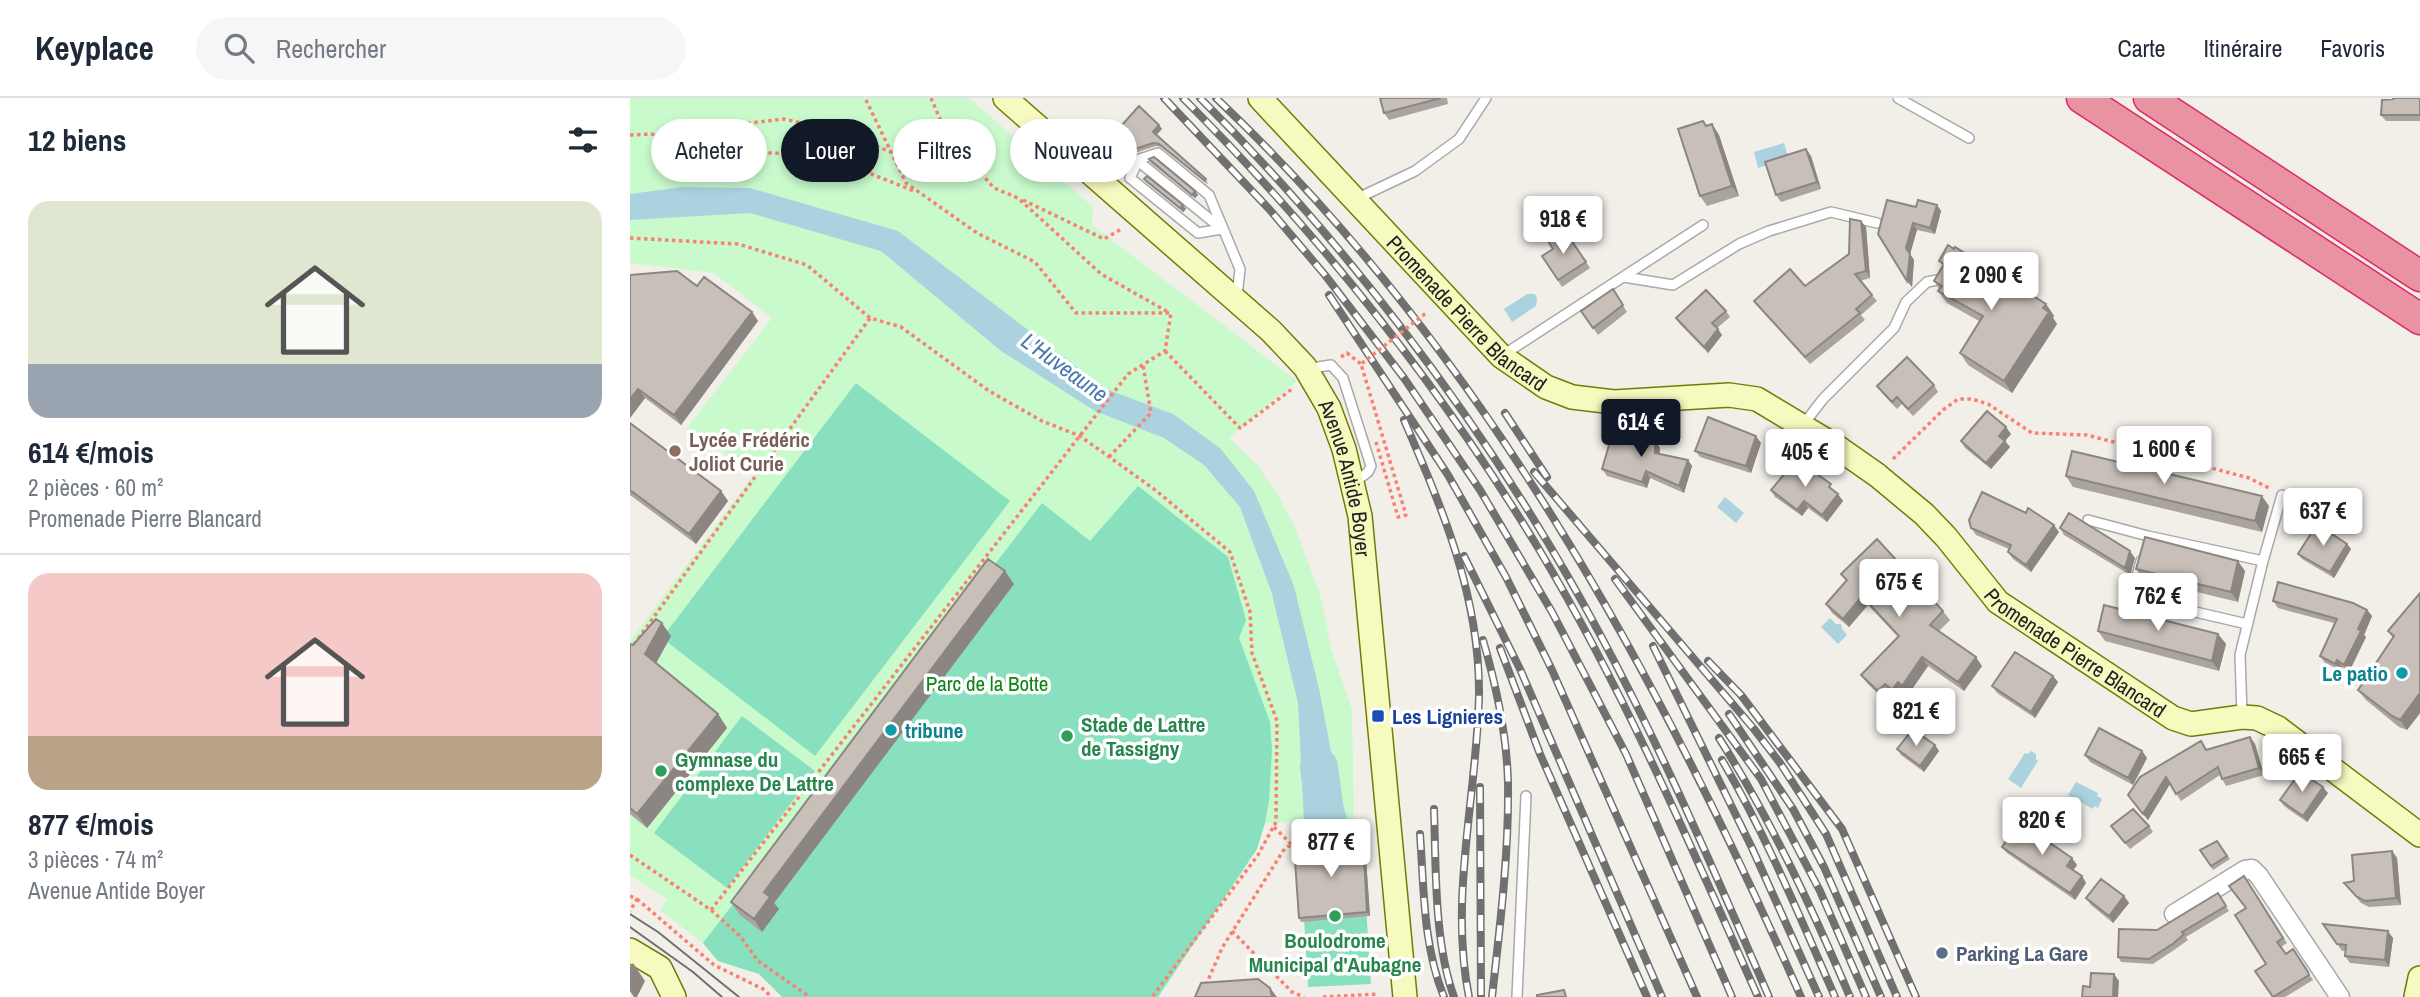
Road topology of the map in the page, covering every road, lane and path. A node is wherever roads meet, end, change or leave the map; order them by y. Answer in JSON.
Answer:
{"nodes":[{"id":1,"x":865,"y":98,"type":"edge"},
{"id":2,"x":931,"y":98,"type":"edge"},
{"id":3,"x":1005,"y":98,"type":"edge"},
{"id":4,"x":1260,"y":98,"type":"edge"},
{"id":5,"x":1486,"y":98,"type":"edge"},
{"id":6,"x":1898,"y":98,"type":"edge"},
{"id":7,"x":2082,"y":98,"type":"edge"},
{"id":8,"x":2149,"y":98,"type":"edge"},
{"id":9,"x":1028,"y":119,"type":"edge"},
{"id":10,"x":767,"y":121,"type":"edge"},
{"id":11,"x":651,"y":134,"type":"edge"},
{"id":12,"x":630,"y":135,"type":"edge"},
{"id":13,"x":1969,"y":138,"type":"dead end"},
{"id":14,"x":891,"y":152,"type":"junction"},
{"id":15,"x":767,"y":153,"type":"edge"},
{"id":16,"x":1138,"y":161,"type":"junction"},
{"id":17,"x":1099,"y":182,"type":"edge"},
{"id":18,"x":923,"y":195,"type":"junction"},
{"id":19,"x":1018,"y":198,"type":"junction"},
{"id":20,"x":1354,"y":199,"type":"junction"},
{"id":21,"x":1140,"y":217,"type":"junction"},
{"id":22,"x":1877,"y":223,"type":"dead end"},
{"id":23,"x":1703,"y":225,"type":"dead end"},
{"id":24,"x":1222,"y":229,"type":"junction"},
{"id":25,"x":630,"y":238,"type":"edge"},
{"id":26,"x":1624,"y":276,"type":"junction"},
{"id":27,"x":2420,"y":276,"type":"edge"},
{"id":28,"x":1942,"y":279,"type":"edge"},
{"id":29,"x":1236,"y":301,"type":"junction"},
{"id":30,"x":1171,"y":313,"type":"junction"},
{"id":31,"x":1426,"y":313,"type":"dead end"},
{"id":32,"x":870,"y":318,"type":"junction"},
{"id":33,"x":2420,"y":319,"type":"edge"},
{"id":34,"x":1165,"y":351,"type":"junction"},
{"id":35,"x":1501,"y":356,"type":"junction"},
{"id":36,"x":1353,"y":357,"type":"dead end"},
{"id":37,"x":1143,"y":365,"type":"junction"},
{"id":38,"x":1362,"y":365,"type":"junction"},
{"id":39,"x":1309,"y":374,"type":"junction"},
{"id":40,"x":1804,"y":425,"type":"junction"},
{"id":41,"x":1080,"y":436,"type":"junction"},
{"id":42,"x":1376,"y":442,"type":"dead end"},
{"id":43,"x":1109,"y":457,"type":"junction"},
{"id":44,"x":1877,"y":475,"type":"junction"},
{"id":45,"x":2282,"y":495,"type":"joint"},
{"id":46,"x":2088,"y":520,"type":"dead end"},
{"id":47,"x":2148,"y":536,"type":"junction"},
{"id":48,"x":2263,"y":561,"type":"junction"},
{"id":49,"x":2247,"y":624,"type":"junction"},
{"id":50,"x":630,"y":650,"type":"edge"},
{"id":51,"x":2242,"y":717,"type":"junction"},
{"id":52,"x":1527,"y":796,"type":"dead end"},
{"id":53,"x":1274,"y":827,"type":"junction"},
{"id":54,"x":1367,"y":834,"type":"dead end"},
{"id":55,"x":2420,"y":835,"type":"edge"},
{"id":56,"x":1291,"y":844,"type":"junction"},
{"id":57,"x":630,"y":855,"type":"edge"},
{"id":58,"x":630,"y":896,"type":"edge"},
{"id":59,"x":637,"y":899,"type":"junction"},
{"id":60,"x":630,"y":911,"type":"edge"},
{"id":61,"x":711,"y":911,"type":"junction"},
{"id":62,"x":2174,"y":915,"type":"dead end"},
{"id":63,"x":1232,"y":931,"type":"junction"},
{"id":64,"x":630,"y":950,"type":"edge"},
{"id":65,"x":2420,"y":978,"type":"edge"},
{"id":66,"x":1206,"y":985,"type":"edge"},
{"id":67,"x":1378,"y":994,"type":"dead end"},
{"id":68,"x":674,"y":997,"type":"edge"},
{"id":69,"x":771,"y":997,"type":"edge"},
{"id":70,"x":810,"y":997,"type":"edge"},
{"id":71,"x":1152,"y":997,"type":"edge"},
{"id":72,"x":1304,"y":997,"type":"edge"},
{"id":73,"x":1323,"y":997,"type":"edge"},
{"id":74,"x":1405,"y":997,"type":"edge"},
{"id":75,"x":1517,"y":997,"type":"edge"},
{"id":76,"x":2340,"y":997,"type":"edge"},
{"id":77,"x":2416,"y":997,"type":"edge"}],
"edges":[{"from":1,"to":14,"type":"path"},
{"from":2,"to":19,"type":"path"},
{"from":3,"to":9,"type":"street","name":"Avenue Antide Boyer"},
{"from":4,"to":20,"type":"street","name":"Promenade Pierre Blancard"},
{"from":5,"to":20,"type":"lane"},
{"from":6,"to":13,"type":"lane"},
{"from":7,"to":33,"type":"highway"},
{"from":8,"to":27,"type":"highway"},
{"from":10,"to":14,"type":"path"},
{"from":11,"to":12,"type":"path"},
{"from":14,"to":18,"type":"path"},
{"from":15,"to":18,"type":"path"},
{"from":16,"to":24,"type":"lane"},
{"from":16,"to":24,"type":"lane"},
{"from":16,"to":24,"type":"lane"},
{"from":17,"to":21,"type":"street","name":"Avenue Antide Boyer"},
{"from":18,"to":30,"type":"path"},
{"from":19,"to":21,"type":"path"},
{"from":19,"to":30,"type":"path"},
{"from":20,"to":35,"type":"street","name":"Promenade Pierre Blancard"},
{"from":21,"to":29,"type":"street","name":"Avenue Antide Boyer"},
{"from":22,"to":26,"type":"lane"},
{"from":23,"to":26,"type":"lane"},
{"from":24,"to":29,"type":"lane"},
{"from":25,"to":32,"type":"path"},
{"from":26,"to":35,"type":"lane"},
{"from":28,"to":40,"type":"lane"},
{"from":29,"to":39,"type":"street","name":"Avenue Antide Boyer"},
{"from":30,"to":34,"type":"path"},
{"from":31,"to":38,"type":"path","bridge":true},
{"from":32,"to":41,"type":"path"},
{"from":32,"to":50,"type":"path"},
{"from":34,"to":37,"type":"path"},
{"from":34,"to":39,"type":"path"},
{"from":35,"to":40,"type":"street","name":"Promenade Pierre Blancard"},
{"from":36,"to":38,"type":"path","bridge":true},
{"from":37,"to":41,"type":"path"},
{"from":37,"to":43,"type":"path"},
{"from":38,"to":42,"type":"path","bridge":true},
{"from":39,"to":74,"type":"street","name":"Avenue Antide Boyer"},
{"from":40,"to":44,"type":"street","name":"Promenade Pierre Blancard"},
{"from":41,"to":43,"type":"path"},
{"from":41,"to":61,"type":"path"},
{"from":43,"to":53,"type":"path"},
{"from":44,"to":45,"type":"path"},
{"from":44,"to":51,"type":"street","name":"Promenade Pierre Blancard"},
{"from":45,"to":48,"type":"lane"},
{"from":46,"to":47,"type":"lane"},
{"from":47,"to":48,"type":"lane"},
{"from":47,"to":49,"type":"lane"},
{"from":48,"to":49,"type":"lane"},
{"from":49,"to":51,"type":"lane"},
{"from":51,"to":55,"type":"street","name":"Promenade Pierre Blancard"},
{"from":52,"to":75,"type":"lane"},
{"from":53,"to":56,"type":"path"},
{"from":53,"to":71,"type":"path"},
{"from":54,"to":56,"type":"path"},
{"from":56,"to":63,"type":"path"},
{"from":57,"to":61,"type":"path"},
{"from":58,"to":59,"type":"path"},
{"from":59,"to":60,"type":"path"},
{"from":59,"to":69,"type":"path"},
{"from":61,"to":70,"type":"path"},
{"from":62,"to":76,"type":"street"},
{"from":63,"to":66,"type":"path"},
{"from":63,"to":72,"type":"path"},
{"from":64,"to":68,"type":"street"},
{"from":65,"to":77,"type":"street"},
{"from":67,"to":73,"type":"path"}]}
